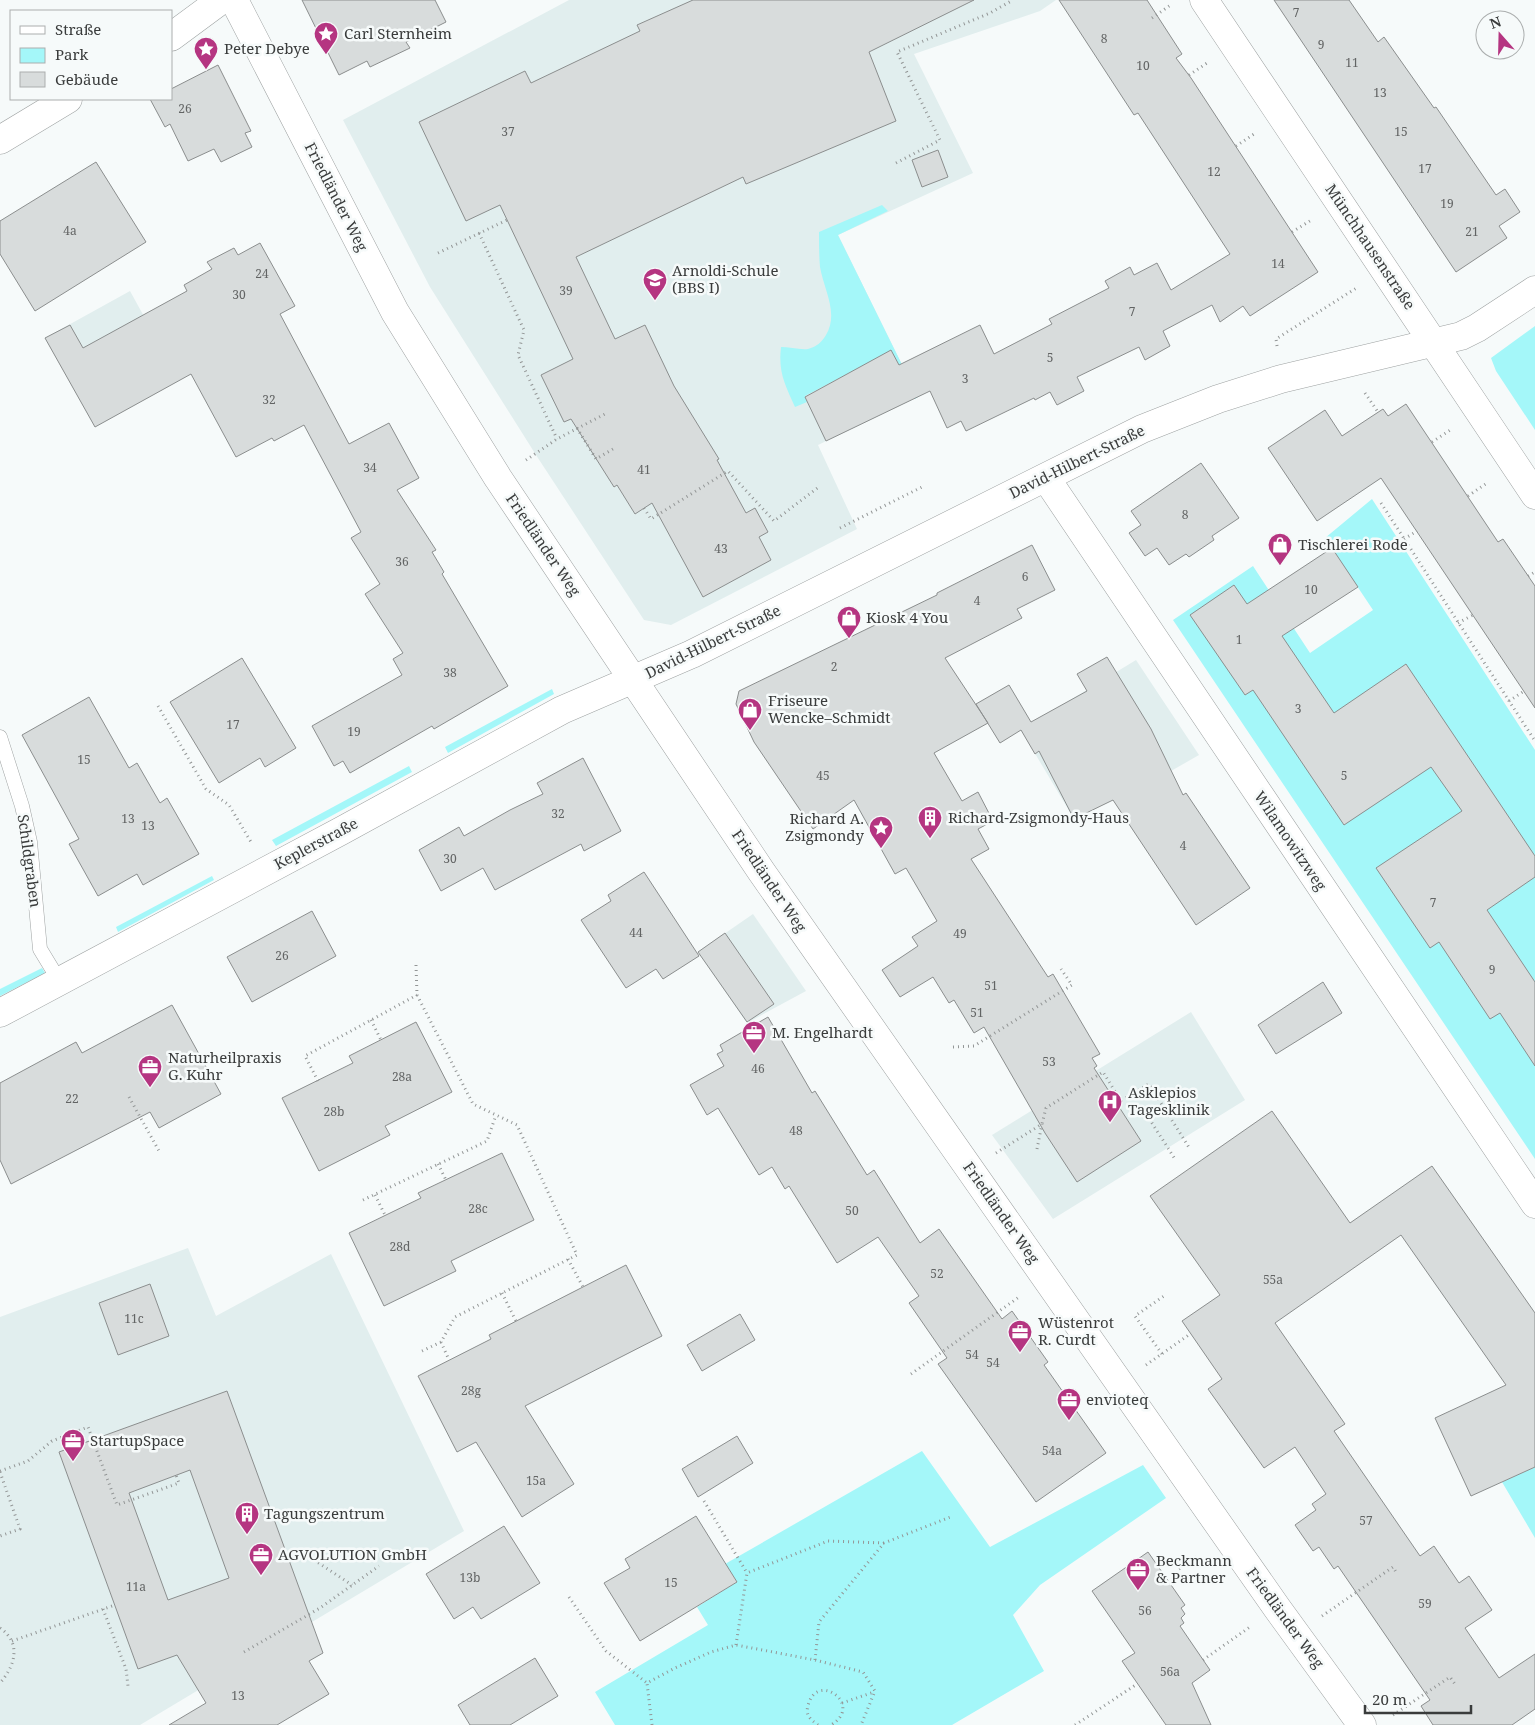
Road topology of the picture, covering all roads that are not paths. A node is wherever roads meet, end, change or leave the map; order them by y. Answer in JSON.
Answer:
{"nodes":[{"id":1,"x":221,"y":0,"type":"edge"},
{"id":2,"x":234,"y":0,"type":"edge"},
{"id":3,"x":1204,"y":0,"type":"edge"},
{"id":4,"x":172,"y":36,"type":"edge"},
{"id":5,"x":66,"y":100,"type":"edge"},
{"id":6,"x":0,"y":140,"type":"edge"},
{"id":7,"x":1535,"y":290,"type":"edge"},
{"id":8,"x":1434,"y":343,"type":"junction"},
{"id":9,"x":1046,"y":478,"type":"junction"},
{"id":10,"x":1535,"y":495,"type":"edge"},
{"id":11,"x":634,"y":679,"type":"junction"},
{"id":12,"x":0,"y":737,"type":"edge"},
{"id":13,"x":60,"y":982,"type":"junction"},
{"id":14,"x":0,"y":1013,"type":"edge"},
{"id":15,"x":1535,"y":1204,"type":"edge"},
{"id":16,"x":1374,"y":1722,"type":"edge"}],
"edges":[{"from":1,"to":4,"type":"street"},
{"from":2,"to":11,"type":"street","name":"Friedländer Weg"},
{"from":3,"to":8,"type":"street","name":"Münchhausenstraße"},
{"from":5,"to":6,"type":"street"},
{"from":7,"to":8,"type":"street","name":"David-Hilbert-Straße"},
{"from":8,"to":9,"type":"street","name":"David-Hilbert-Straße"},
{"from":8,"to":10,"type":"street","name":"Münchhausenstraße"},
{"from":9,"to":11,"type":"street","name":"David-Hilbert-Straße"},
{"from":9,"to":15,"type":"street","name":"Wilamowitzweg"},
{"from":11,"to":13,"type":"street","name":"Keplerstraße"},
{"from":11,"to":16,"type":"street","name":"Friedländer Weg"},
{"from":12,"to":13,"type":"lane","name":"Schildgraben"},
{"from":13,"to":14,"type":"street","name":"Keplerstraße"}]}
